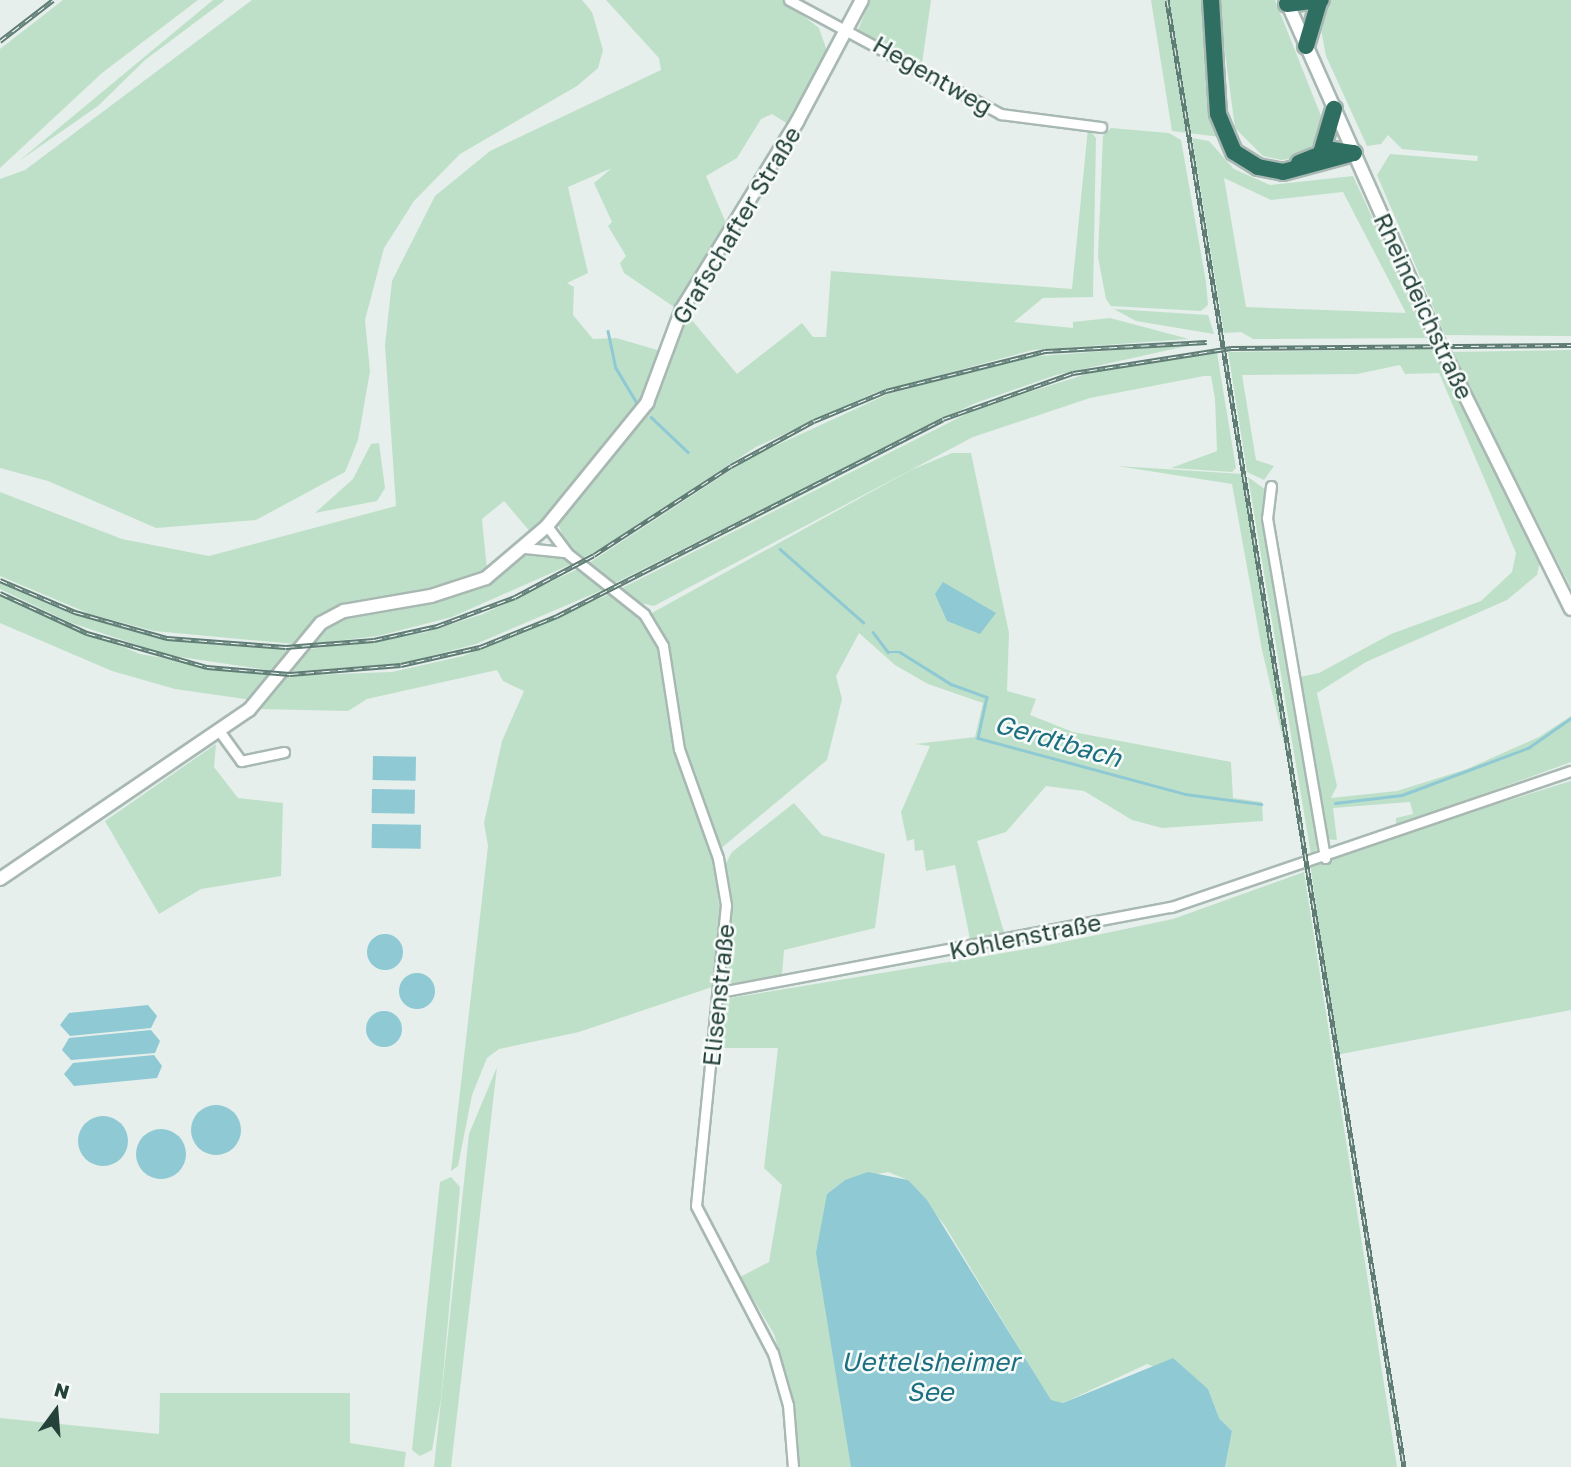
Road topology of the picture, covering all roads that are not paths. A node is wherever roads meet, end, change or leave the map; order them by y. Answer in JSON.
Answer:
{"nodes":[{"id":1,"x":789,"y":0,"type":"edge"},
{"id":2,"x":862,"y":0,"type":"edge"},
{"id":3,"x":1211,"y":0,"type":"edge"},
{"id":4,"x":1289,"y":1,"type":"edge"},
{"id":5,"x":1320,"y":1,"type":"edge"},
{"id":6,"x":849,"y":29,"type":"junction"},
{"id":7,"x":1306,"y":46,"type":"junction"},
{"id":8,"x":1219,"y":101,"type":"junction"},
{"id":9,"x":1334,"y":109,"type":"junction"},
{"id":10,"x":1101,"y":127,"type":"dead end"},
{"id":11,"x":1321,"y":153,"type":"junction"},
{"id":12,"x":1354,"y":153,"type":"junction"},
{"id":13,"x":1271,"y":486,"type":"dead end"},
{"id":14,"x":547,"y":526,"type":"junction"},
{"id":15,"x":525,"y":548,"type":"junction"},
{"id":16,"x":567,"y":553,"type":"junction"},
{"id":17,"x":1571,"y":609,"type":"edge"},
{"id":18,"x":220,"y":733,"type":"junction"},
{"id":19,"x":284,"y":752,"type":"dead end"},
{"id":20,"x":1571,"y":771,"type":"edge"},
{"id":21,"x":1325,"y":858,"type":"junction"},
{"id":22,"x":0,"y":879,"type":"edge"},
{"id":23,"x":720,"y":992,"type":"junction"},
{"id":24,"x":793,"y":1467,"type":"edge"}],
"edges":[{"from":1,"to":6,"type":"street","name":"Hegentweg"},
{"from":2,"to":6,"type":"main road","name":"Grafschafter Straße"},
{"from":3,"to":8,"type":"highway"},
{"from":4,"to":5,"type":"highway"},
{"from":4,"to":7,"type":"main road","name":"Rheindeichstraße"},
{"from":5,"to":7,"type":"highway"},
{"from":6,"to":10,"type":"street","name":"Hegentweg"},
{"from":6,"to":14,"type":"main road","name":"Grafschafter Straße"},
{"from":7,"to":9,"type":"main road","name":"Rheindeichstraße"},
{"from":8,"to":11,"type":"highway"},
{"from":8,"to":12,"type":"highway"},
{"from":9,"to":11,"type":"highway"},
{"from":9,"to":12,"type":"main road","name":"Rheindeichstraße"},
{"from":11,"to":12,"type":"highway"},
{"from":12,"to":17,"type":"main road","name":"Rheindeichstraße"},
{"from":13,"to":21,"type":"street"},
{"from":14,"to":15,"type":"main road","name":"Grafschafter Straße"},
{"from":14,"to":16,"type":"street","name":"Elisenstraße"},
{"from":15,"to":16,"type":"street"},
{"from":15,"to":18,"type":"main road","name":"Grafschafter Straße"},
{"from":16,"to":23,"type":"street","name":"Elisenstraße"},
{"from":18,"to":19,"type":"street"},
{"from":18,"to":22,"type":"main road","name":"Grafschafter Straße"},
{"from":20,"to":21,"type":"street","name":"Kohlenstraße"},
{"from":21,"to":23,"type":"street","name":"Kohlenstraße"},
{"from":23,"to":24,"type":"street","name":"Elisenstraße"}]}
